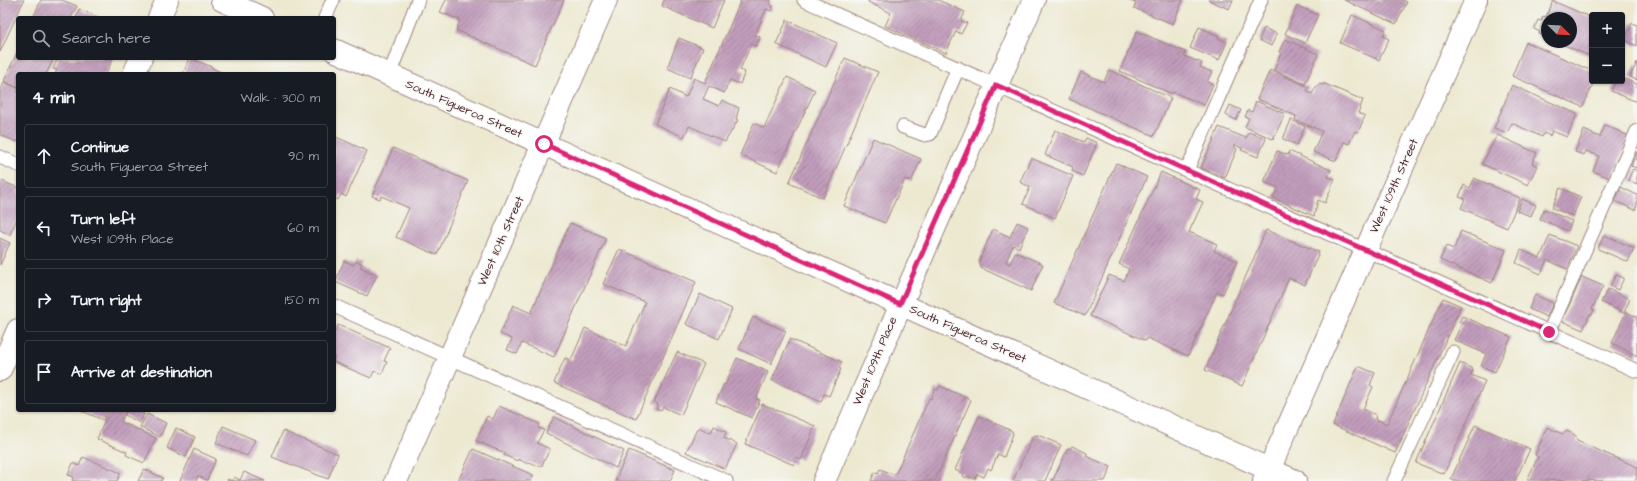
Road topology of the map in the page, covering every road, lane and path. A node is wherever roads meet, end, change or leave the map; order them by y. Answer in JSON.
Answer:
{"nodes":[{"id":1,"x":167,"y":0,"type":"edge"},
{"id":2,"x":333,"y":0,"type":"edge"},
{"id":3,"x":418,"y":0,"type":"edge"},
{"id":4,"x":606,"y":0,"type":"edge"},
{"id":5,"x":804,"y":0,"type":"edge"},
{"id":6,"x":1034,"y":0,"type":"edge"},
{"id":7,"x":1261,"y":0,"type":"edge"},
{"id":8,"x":1476,"y":0,"type":"edge"},
{"id":9,"x":226,"y":1,"type":"edge"},
{"id":10,"x":825,"y":4,"type":"edge"},
{"id":11,"x":160,"y":16,"type":"edge"},
{"id":12,"x":258,"y":16,"type":"edge"},
{"id":13,"x":326,"y":16,"type":"edge"},
{"id":14,"x":336,"y":51,"type":"edge"},
{"id":15,"x":140,"y":60,"type":"edge"},
{"id":16,"x":958,"y":68,"type":"junction"},
{"id":17,"x":135,"y":72,"type":"edge"},
{"id":18,"x":389,"y":75,"type":"junction"},
{"id":19,"x":996,"y":85,"type":"junction"},
{"id":20,"x":903,"y":127,"type":"dead end"},
{"id":21,"x":1637,"y":131,"type":"edge"},
{"id":22,"x":544,"y":144,"type":"junction"},
{"id":23,"x":0,"y":157,"type":"edge"},
{"id":24,"x":16,"y":163,"type":"edge"},
{"id":25,"x":1187,"y":170,"type":"junction"},
{"id":26,"x":1366,"y":250,"type":"junction"},
{"id":27,"x":900,"y":304,"type":"junction"},
{"id":28,"x":336,"y":307,"type":"edge"},
{"id":29,"x":1549,"y":332,"type":"junction"},
{"id":30,"x":16,"y":334,"type":"edge"},
{"id":31,"x":1453,"y":352,"type":"dead end"},
{"id":32,"x":450,"y":358,"type":"junction"},
{"id":33,"x":0,"y":370,"type":"edge"},
{"id":34,"x":1637,"y":371,"type":"edge"},
{"id":35,"x":1267,"y":475,"type":"edge"},
{"id":36,"x":396,"y":481,"type":"edge"},
{"id":37,"x":726,"y":481,"type":"edge"},
{"id":38,"x":824,"y":481,"type":"edge"},
{"id":39,"x":1295,"y":481,"type":"edge"},
{"id":40,"x":1394,"y":481,"type":"edge"}],
"edges":[{"from":1,"to":11,"type":"street"},
{"from":2,"to":13,"type":"lane"},
{"from":3,"to":18,"type":"lane"},
{"from":4,"to":22,"type":"street","name":"West 110th Street"},
{"from":5,"to":10,"type":"lane"},
{"from":6,"to":19,"type":"street","name":"West 109th Place"},
{"from":7,"to":25,"type":"lane"},
{"from":8,"to":26,"type":"street","name":"West 109th Street"},
{"from":9,"to":12,"type":"street"},
{"from":10,"to":16,"type":"lane"},
{"from":14,"to":18,"type":"street","name":"South Figueroa Street"},
{"from":15,"to":17,"type":"street"},
{"from":16,"to":19,"type":"lane"},
{"from":16,"to":20,"type":"lane"},
{"from":18,"to":22,"type":"street","name":"South Figueroa Street"},
{"from":19,"to":25,"type":"lane"},
{"from":19,"to":27,"type":"street","name":"West 109th Place"},
{"from":21,"to":29,"type":"lane"},
{"from":22,"to":27,"type":"street","name":"South Figueroa Street"},
{"from":22,"to":32,"type":"street","name":"West 110th Street"},
{"from":23,"to":24,"type":"lane"},
{"from":25,"to":26,"type":"lane"},
{"from":26,"to":29,"type":"lane"},
{"from":26,"to":35,"type":"street","name":"West 109th Street"},
{"from":27,"to":35,"type":"street","name":"South Figueroa Street"},
{"from":27,"to":38,"type":"street","name":"West 109th Place"},
{"from":28,"to":32,"type":"lane"},
{"from":29,"to":34,"type":"lane"},
{"from":30,"to":33,"type":"street"},
{"from":31,"to":40,"type":"lane"},
{"from":32,"to":36,"type":"street","name":"West 110th Street"},
{"from":32,"to":37,"type":"lane"},
{"from":35,"to":39,"type":"street","name":"South Figueroa Street"}]}
